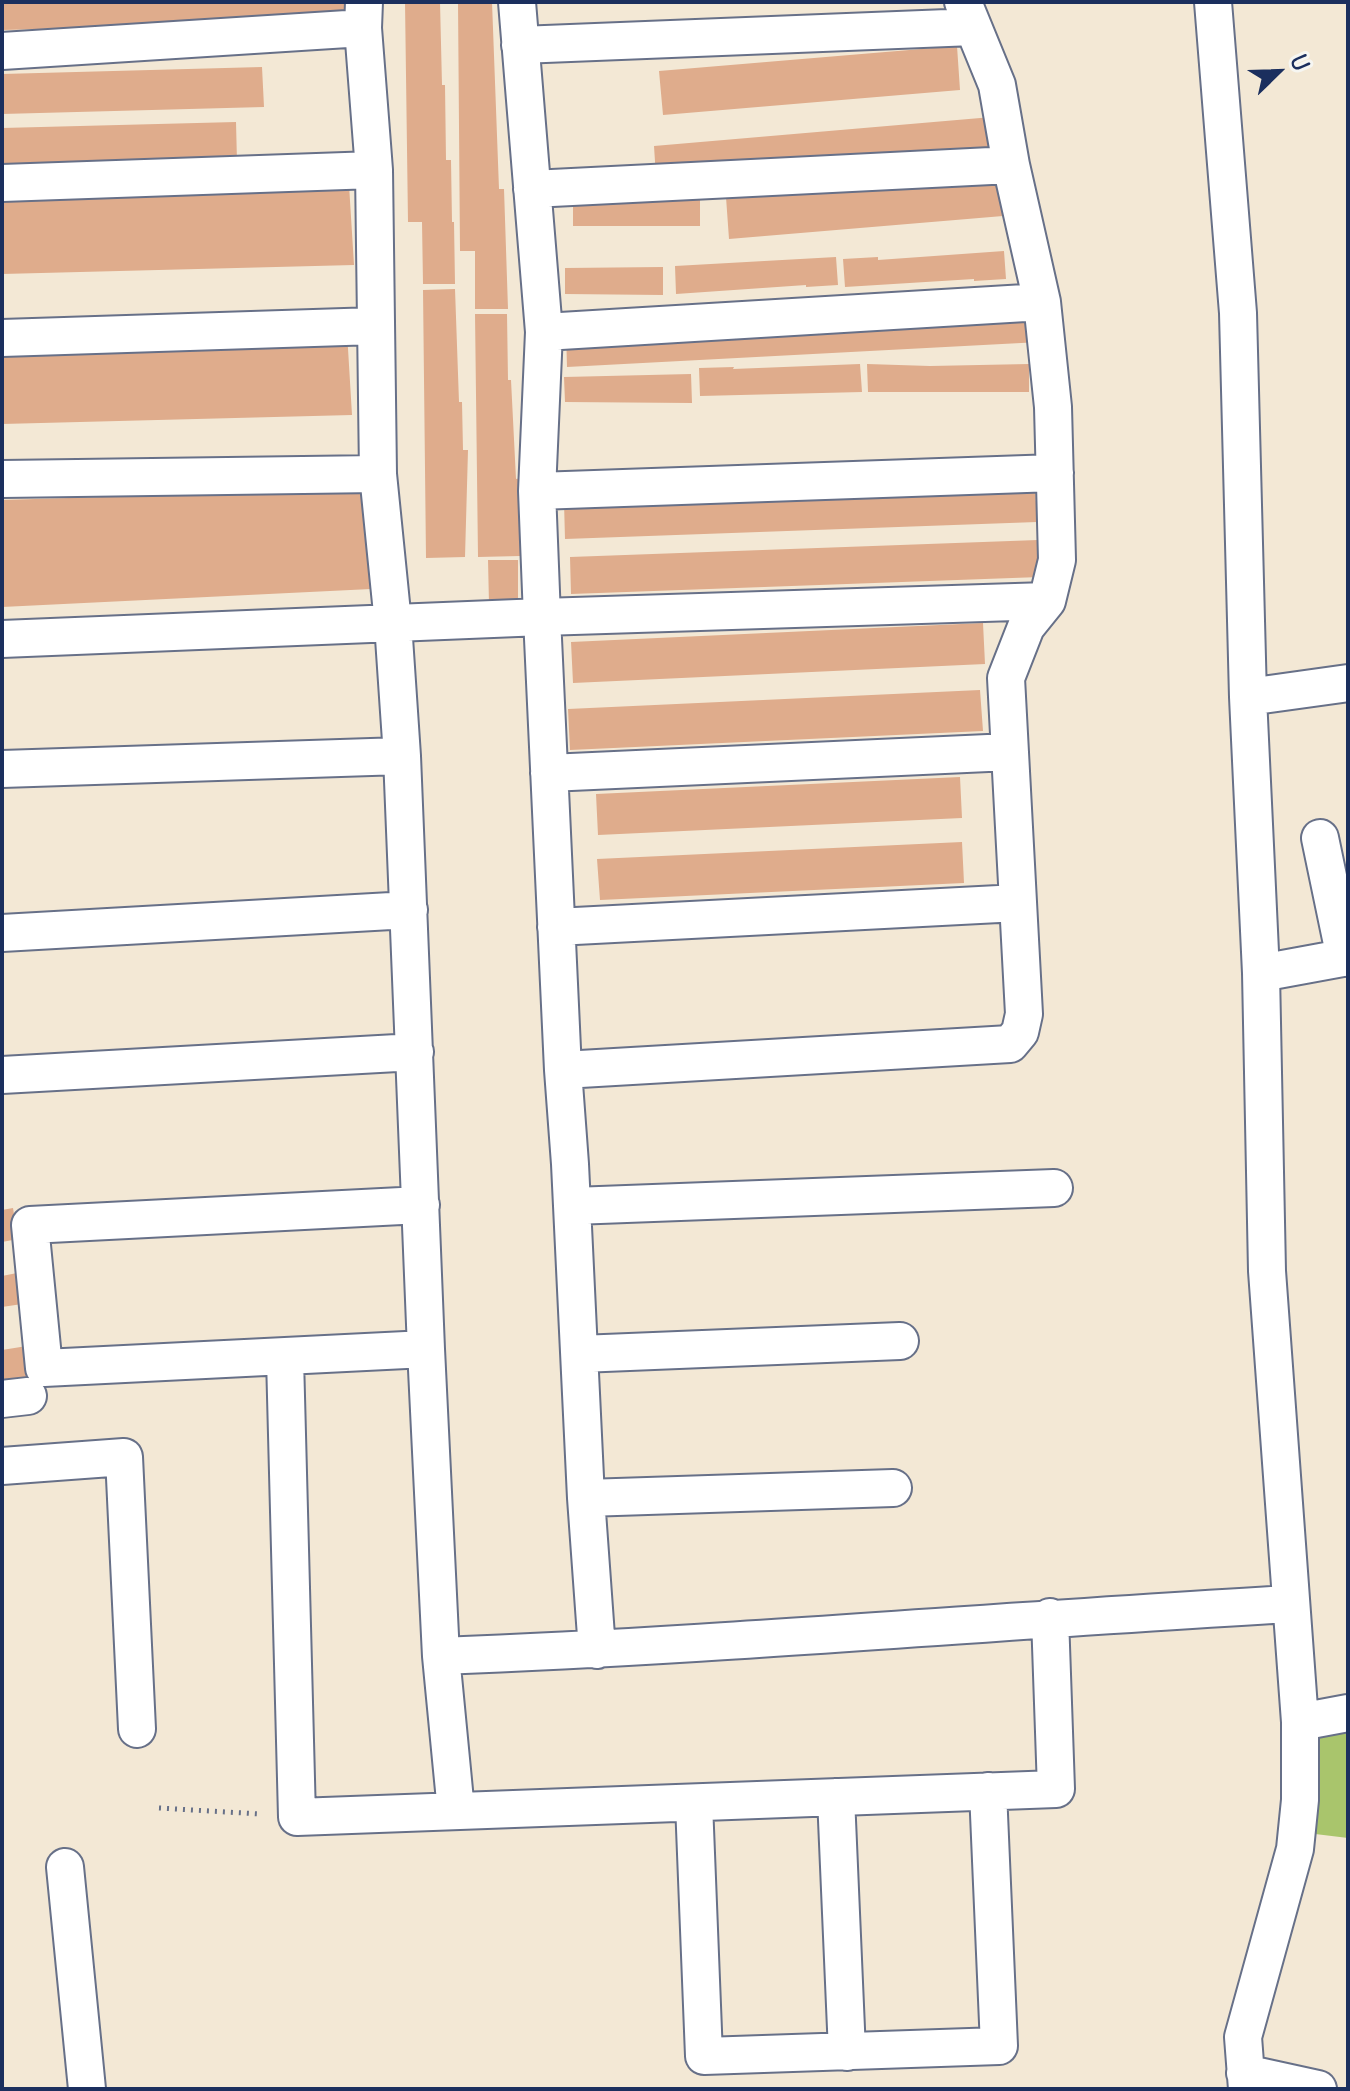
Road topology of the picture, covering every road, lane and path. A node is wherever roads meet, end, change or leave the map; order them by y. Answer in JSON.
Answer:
{"nodes":[{"id":1,"x":517,"y":2,"type":"edge"},
{"id":2,"x":1213,"y":2,"type":"edge"},
{"id":3,"x":968,"y":14,"type":"edge"},
{"id":4,"x":363,"y":15,"type":"edge"},
{"id":5,"x":520,"y":45,"type":"junction"},
{"id":6,"x":2,"y":51,"type":"edge"},
{"id":7,"x":1011,"y":165,"type":"junction"},
{"id":8,"x":374,"y":170,"type":"junction"},
{"id":9,"x":2,"y":183,"type":"edge"},
{"id":10,"x":532,"y":189,"type":"junction"},
{"id":11,"x":1042,"y":302,"type":"junction"},
{"id":12,"x":376,"y":326,"type":"junction"},
{"id":13,"x":544,"y":332,"type":"junction"},
{"id":14,"x":2,"y":338,"type":"edge"},
{"id":15,"x":1055,"y":473,"type":"junction"},
{"id":16,"x":378,"y":474,"type":"junction"},
{"id":17,"x":2,"y":479,"type":"edge"},
{"id":18,"x":537,"y":491,"type":"junction"},
{"id":19,"x":1047,"y":601,"type":"junction"},
{"id":20,"x":542,"y":617,"type":"junction"},
{"id":21,"x":393,"y":623,"type":"junction"},
{"id":22,"x":2,"y":639,"type":"edge"},
{"id":23,"x":1348,"y":683,"type":"edge"},
{"id":24,"x":1248,"y":697,"type":"junction"},
{"id":25,"x":1010,"y":752,"type":"junction"},
{"id":26,"x":402,"y":756,"type":"junction"},
{"id":27,"x":2,"y":769,"type":"edge"},
{"id":28,"x":549,"y":773,"type":"junction"},
{"id":29,"x":1320,"y":838,"type":"dead end"},
{"id":30,"x":1018,"y":903,"type":"junction"},
{"id":31,"x":409,"y":910,"type":"junction"},
{"id":32,"x":556,"y":927,"type":"junction"},
{"id":33,"x":2,"y":933,"type":"edge"},
{"id":34,"x":1346,"y":958,"type":"edge"},
{"id":35,"x":1261,"y":973,"type":"junction"},
{"id":36,"x":415,"y":1052,"type":"junction"},
{"id":37,"x":563,"y":1070,"type":"junction"},
{"id":38,"x":2,"y":1075,"type":"edge"},
{"id":39,"x":1054,"y":1188,"type":"dead end"},
{"id":40,"x":421,"y":1205,"type":"junction"},
{"id":41,"x":573,"y":1206,"type":"junction"},
{"id":42,"x":900,"y":1341,"type":"dead end"},
{"id":43,"x":426,"y":1349,"type":"junction"},
{"id":44,"x":580,"y":1354,"type":"junction"},
{"id":45,"x":285,"y":1358,"type":"junction"},
{"id":46,"x":2,"y":1466,"type":"edge"},
{"id":47,"x":893,"y":1488,"type":"dead end"},
{"id":48,"x":586,"y":1498,"type":"junction"},
{"id":49,"x":1290,"y":1604,"type":"junction"},
{"id":50,"x":1050,"y":1617,"type":"junction"},
{"id":51,"x":597,"y":1650,"type":"junction"},
{"id":52,"x":441,"y":1656,"type":"junction"},
{"id":53,"x":1348,"y":1713,"type":"edge"},
{"id":54,"x":1300,"y":1722,"type":"junction"},
{"id":55,"x":137,"y":1729,"type":"dead end"},
{"id":56,"x":988,"y":1791,"type":"junction"},
{"id":57,"x":836,"y":1797,"type":"junction"},
{"id":58,"x":694,"y":1803,"type":"junction"},
{"id":59,"x":159,"y":1808,"type":"dead end"},
{"id":60,"x":456,"y":1811,"type":"junction"},
{"id":61,"x":297,"y":1817,"type":"junction"},
{"id":62,"x":65,"y":1867,"type":"dead end"},
{"id":63,"x":847,"y":2052,"type":"junction"},
{"id":64,"x":1246,"y":2081,"type":"edge"},
{"id":65,"x":87,"y":2089,"type":"edge"},
{"id":66,"x":1318,"y":2089,"type":"edge"}],
"edges":[{"from":1,"to":5,"type":"street"},
{"from":2,"to":24,"type":"street"},
{"from":3,"to":5,"type":"street"},
{"from":3,"to":7,"type":"street"},
{"from":4,"to":6,"type":"street"},
{"from":4,"to":8,"type":"street"},
{"from":5,"to":10,"type":"street"},
{"from":7,"to":10,"type":"street"},
{"from":7,"to":11,"type":"street"},
{"from":8,"to":9,"type":"street"},
{"from":8,"to":12,"type":"street"},
{"from":10,"to":13,"type":"street"},
{"from":11,"to":13,"type":"street"},
{"from":11,"to":15,"type":"street"},
{"from":12,"to":14,"type":"street"},
{"from":12,"to":16,"type":"street"},
{"from":13,"to":18,"type":"street"},
{"from":15,"to":18,"type":"street"},
{"from":15,"to":19,"type":"street"},
{"from":16,"to":17,"type":"street"},
{"from":16,"to":21,"type":"street"},
{"from":18,"to":20,"type":"street"},
{"from":19,"to":20,"type":"street"},
{"from":19,"to":25,"type":"street"},
{"from":20,"to":21,"type":"street"},
{"from":20,"to":28,"type":"street"},
{"from":21,"to":22,"type":"street"},
{"from":21,"to":26,"type":"street"},
{"from":23,"to":24,"type":"street"},
{"from":24,"to":35,"type":"street"},
{"from":25,"to":28,"type":"street"},
{"from":25,"to":30,"type":"street"},
{"from":26,"to":27,"type":"street"},
{"from":26,"to":31,"type":"street"},
{"from":28,"to":32,"type":"street"},
{"from":29,"to":34,"type":"street"},
{"from":30,"to":32,"type":"street"},
{"from":30,"to":37,"type":"street"},
{"from":31,"to":33,"type":"street"},
{"from":31,"to":36,"type":"street"},
{"from":32,"to":37,"type":"street"},
{"from":34,"to":35,"type":"street"},
{"from":35,"to":49,"type":"street"},
{"from":36,"to":38,"type":"street"},
{"from":36,"to":40,"type":"street"},
{"from":37,"to":41,"type":"street"},
{"from":39,"to":41,"type":"street"},
{"from":40,"to":43,"type":"street"},
{"from":40,"to":45,"type":"street"},
{"from":41,"to":44,"type":"street"},
{"from":42,"to":44,"type":"street"},
{"from":43,"to":45,"type":"street"},
{"from":43,"to":52,"type":"street"},
{"from":44,"to":48,"type":"street"},
{"from":45,"to":61,"type":"street"},
{"from":46,"to":55,"type":"street"},
{"from":47,"to":48,"type":"street"},
{"from":48,"to":51,"type":"street"},
{"from":49,"to":50,"type":"street"},
{"from":49,"to":54,"type":"street"},
{"from":50,"to":51,"type":"street"},
{"from":50,"to":56,"type":"street"},
{"from":51,"to":52,"type":"street"},
{"from":52,"to":60,"type":"street"},
{"from":53,"to":54,"type":"street"},
{"from":54,"to":64,"type":"street"},
{"from":56,"to":57,"type":"street"},
{"from":56,"to":63,"type":"street"},
{"from":57,"to":58,"type":"street"},
{"from":57,"to":63,"type":"street"},
{"from":58,"to":60,"type":"street"},
{"from":58,"to":63,"type":"street"},
{"from":59,"to":61,"type":"path"},
{"from":60,"to":61,"type":"street"},
{"from":62,"to":65,"type":"street"},
{"from":64,"to":66,"type":"street"}]}
